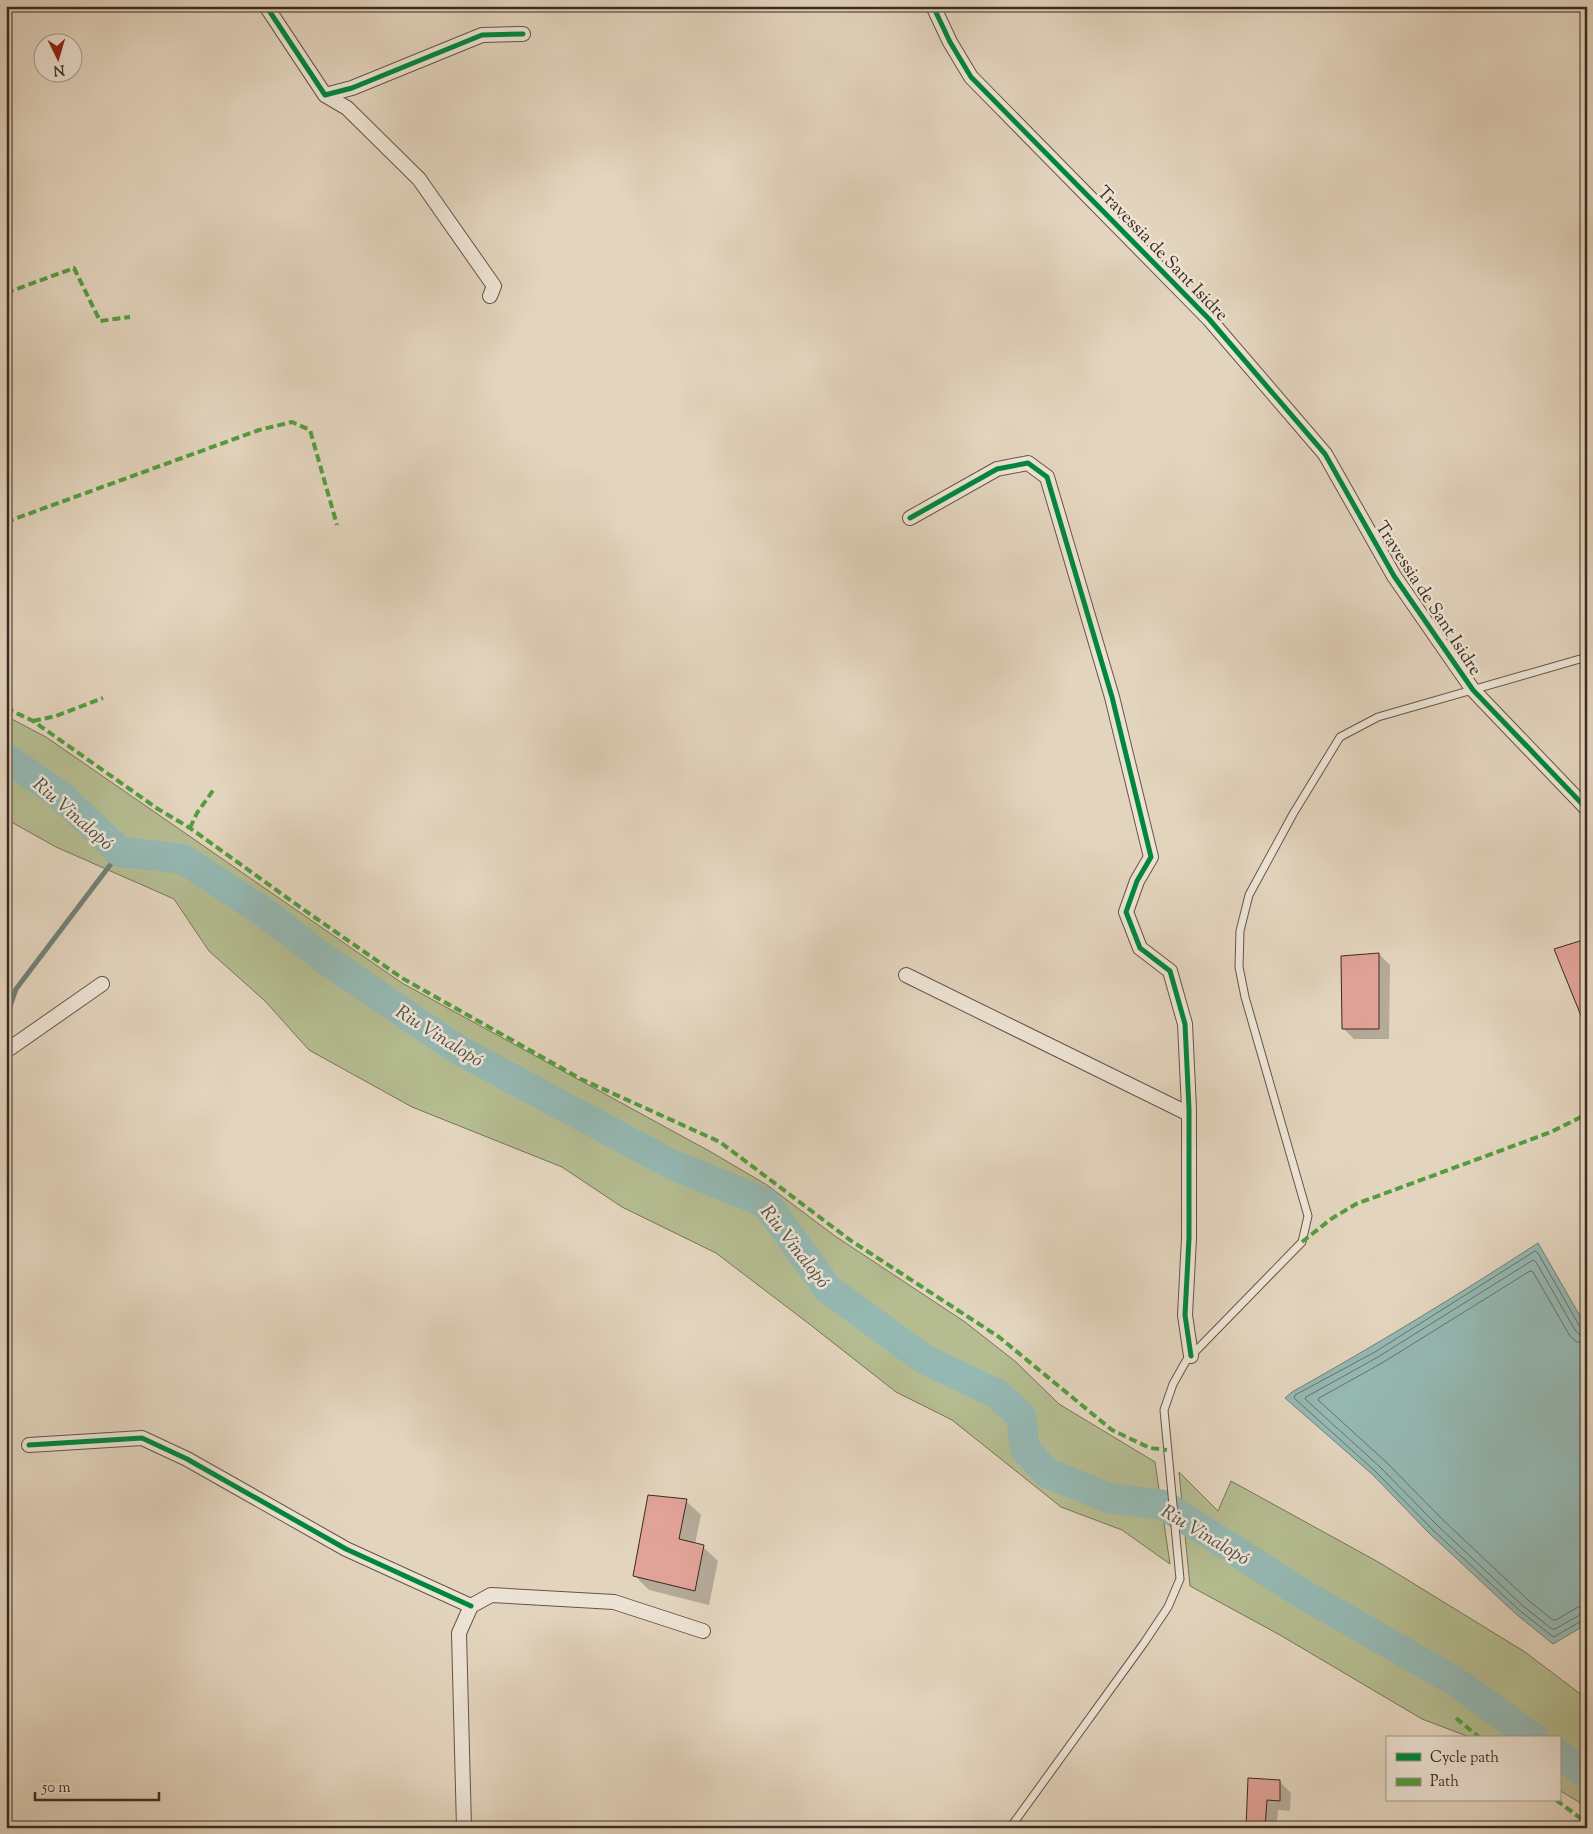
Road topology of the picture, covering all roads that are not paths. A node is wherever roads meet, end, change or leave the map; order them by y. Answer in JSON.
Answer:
{"nodes":[{"id":1,"x":266,"y":6,"type":"edge"},
{"id":2,"x":933,"y":6,"type":"edge"},
{"id":3,"x":523,"y":34,"type":"dead end"},
{"id":4,"x":325,"y":95,"type":"junction"},
{"id":5,"x":490,"y":296,"type":"dead end"},
{"id":6,"x":910,"y":518,"type":"dead end"},
{"id":7,"x":1587,"y":657,"type":"edge"},
{"id":8,"x":1473,"y":690,"type":"junction"},
{"id":9,"x":1587,"y":809,"type":"edge"},
{"id":10,"x":906,"y":976,"type":"dead end"},
{"id":11,"x":102,"y":984,"type":"dead end"},
{"id":12,"x":6,"y":1051,"type":"edge"},
{"id":13,"x":1189,"y":1114,"type":"junction"},
{"id":14,"x":1191,"y":1356,"type":"junction"},
{"id":15,"x":29,"y":1445,"type":"dead end"},
{"id":16,"x":470,"y":1606,"type":"junction"},
{"id":17,"x":703,"y":1631,"type":"dead end"},
{"id":18,"x":464,"y":1828,"type":"edge"},
{"id":19,"x":1010,"y":1828,"type":"edge"}],
"edges":[{"from":1,"to":4,"type":"street"},
{"from":2,"to":8,"type":"street","name":"Travessia de Sant Isidre"},
{"from":3,"to":4,"type":"street"},
{"from":4,"to":5,"type":"street"},
{"from":6,"to":13,"type":"street"},
{"from":7,"to":8,"type":"lane"},
{"from":8,"to":9,"type":"street","name":"Travessia de Sant Isidre"},
{"from":8,"to":14,"type":"lane"},
{"from":10,"to":13,"type":"street"},
{"from":11,"to":12,"type":"street"},
{"from":13,"to":14,"type":"street"},
{"from":14,"to":19,"type":"lane"},
{"from":15,"to":16,"type":"street"},
{"from":16,"to":17,"type":"street"},
{"from":16,"to":18,"type":"street"}]}
